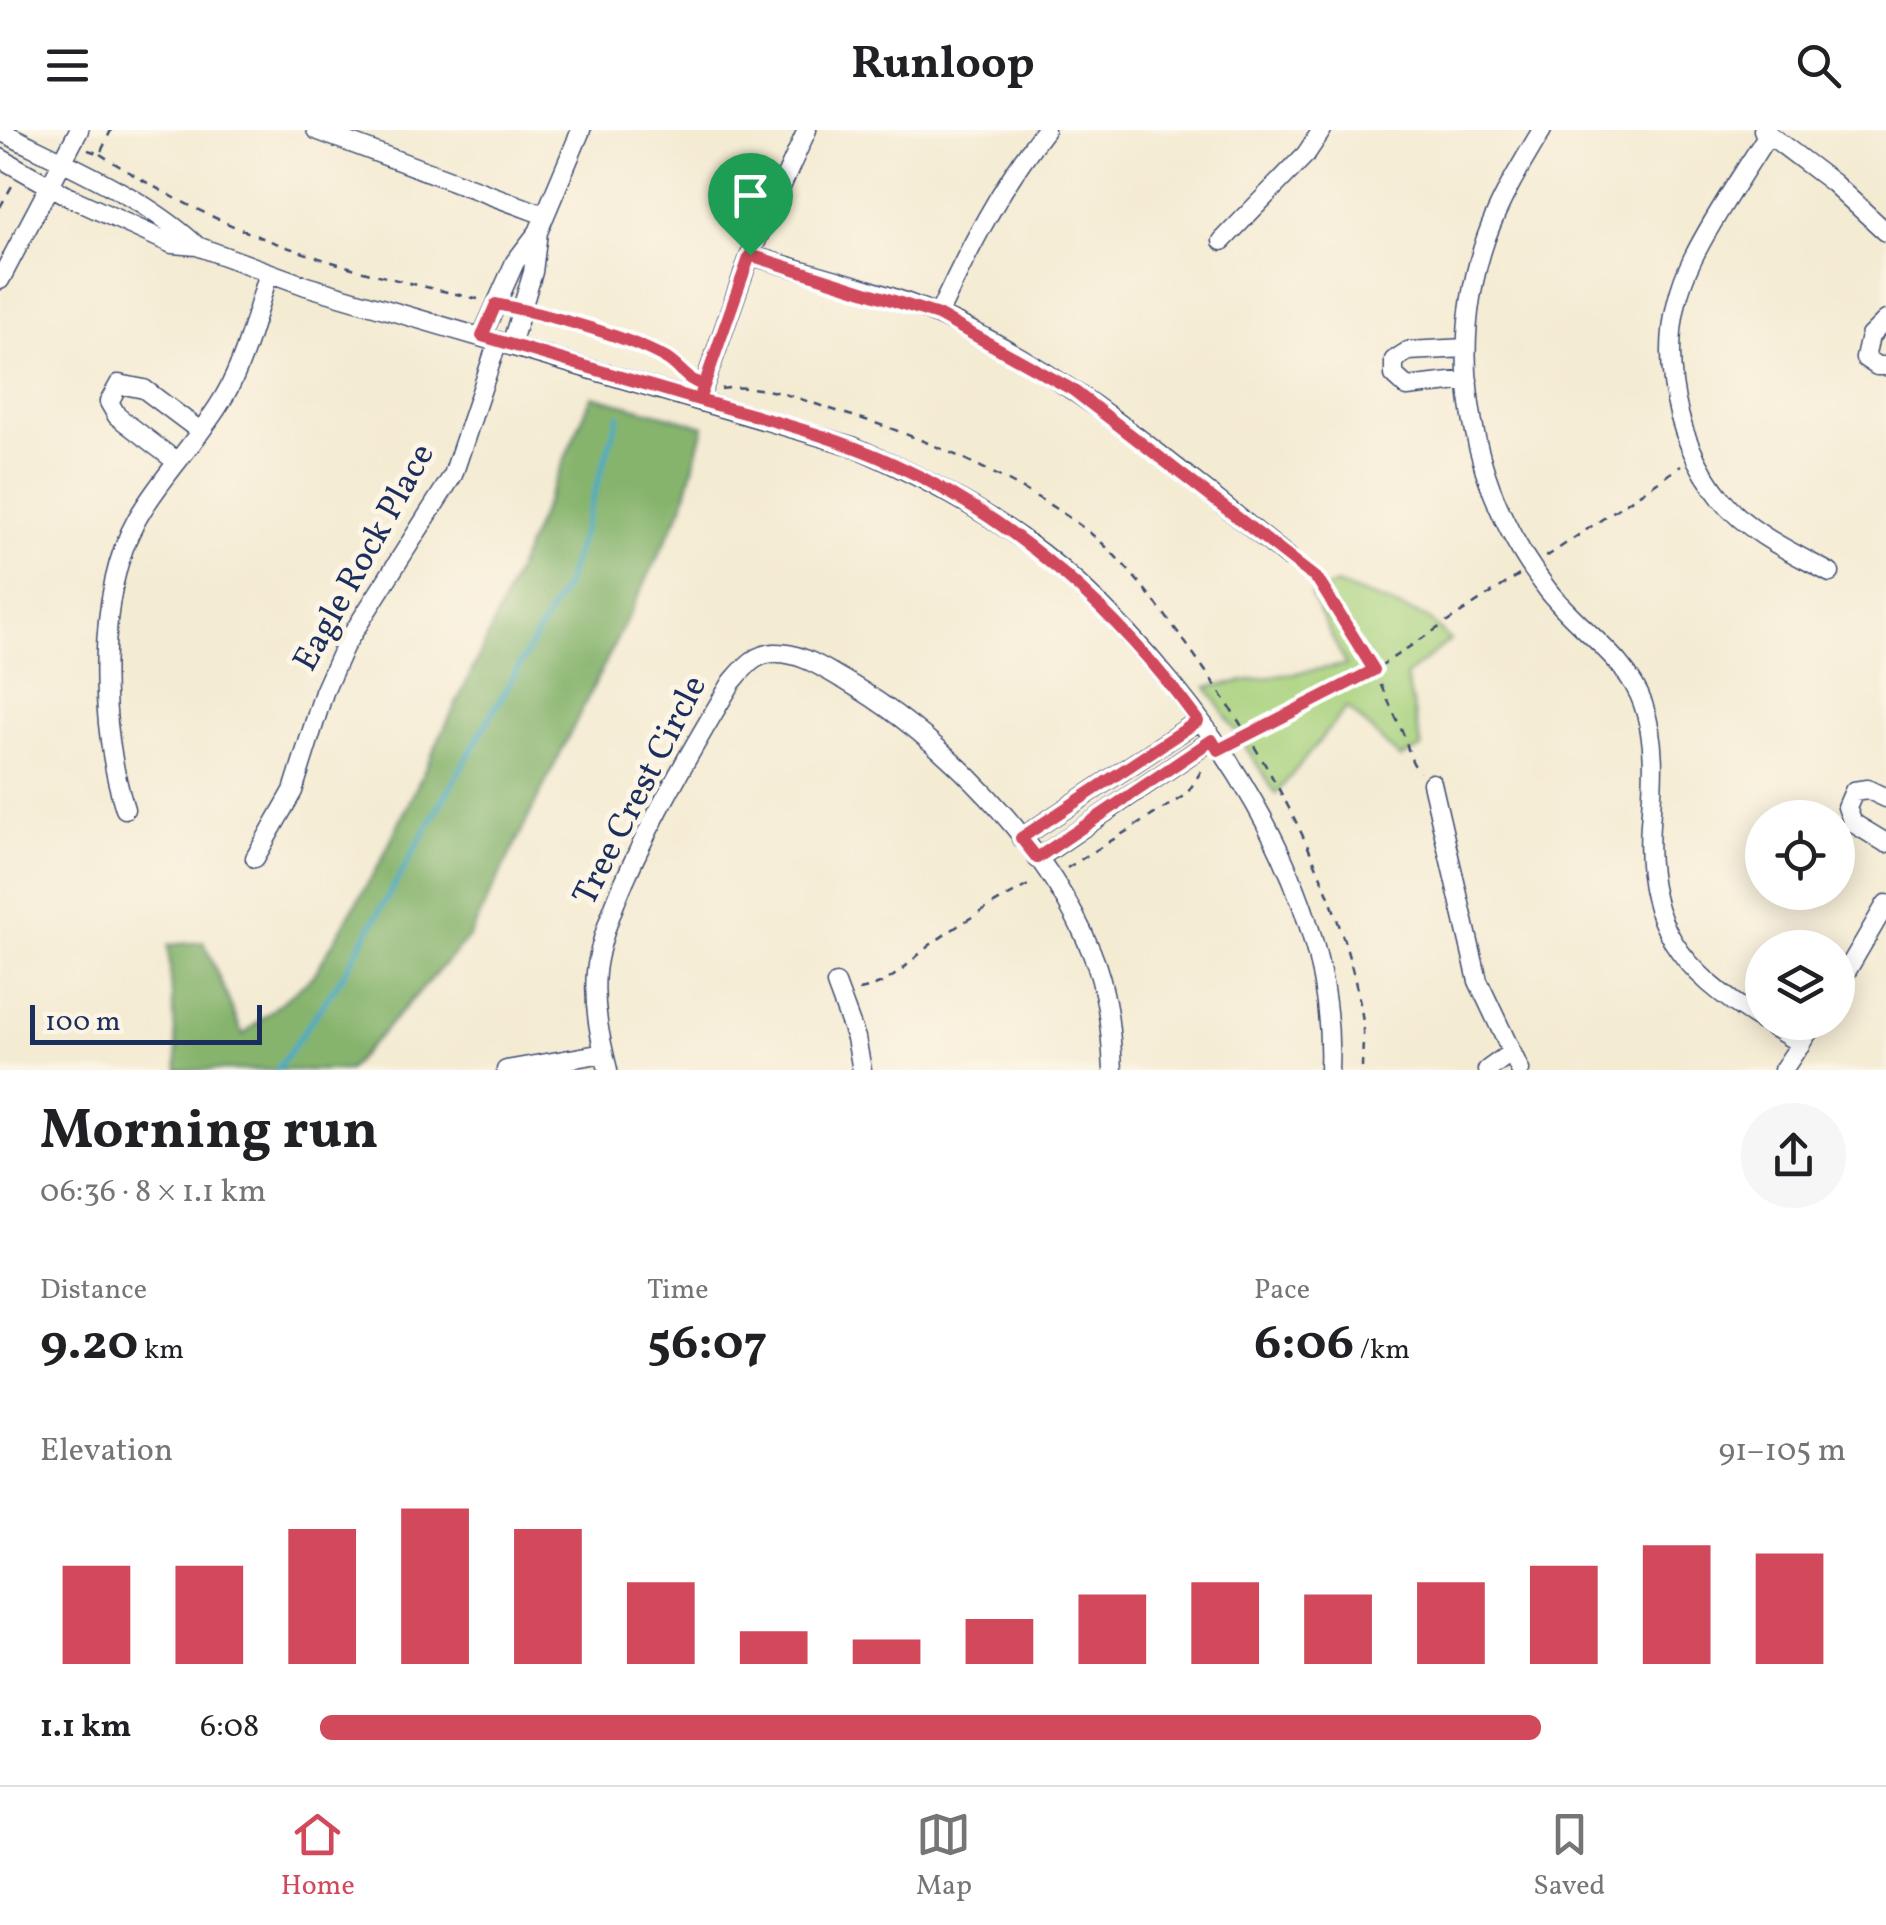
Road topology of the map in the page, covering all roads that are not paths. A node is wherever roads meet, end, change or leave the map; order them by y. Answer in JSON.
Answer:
{"nodes":[{"id":1,"x":79,"y":130,"type":"edge"},
{"id":2,"x":316,"y":130,"type":"edge"},
{"id":3,"x":581,"y":130,"type":"edge"},
{"id":4,"x":807,"y":130,"type":"edge"},
{"id":5,"x":1045,"y":130,"type":"edge"},
{"id":6,"x":1322,"y":130,"type":"edge"},
{"id":7,"x":1542,"y":130,"type":"edge"},
{"id":8,"x":0,"y":131,"type":"edge"},
{"id":9,"x":1766,"y":132,"type":"edge"},
{"id":10,"x":0,"y":158,"type":"edge"},
{"id":11,"x":60,"y":162,"type":"junction"},
{"id":12,"x":47,"y":185,"type":"junction"},
{"id":13,"x":541,"y":224,"type":"junction"},
{"id":14,"x":1886,"y":232,"type":"edge"},
{"id":15,"x":1222,"y":241,"type":"dead end"},
{"id":16,"x":198,"y":246,"type":"junction"},
{"id":17,"x":750,"y":255,"type":"junction"},
{"id":18,"x":269,"y":273,"type":"junction"},
{"id":19,"x":0,"y":280,"type":"edge"},
{"id":20,"x":938,"y":315,"type":"junction"},
{"id":21,"x":1886,"y":320,"type":"edge"},
{"id":22,"x":497,"y":341,"type":"junction"},
{"id":23,"x":1466,"y":348,"type":"junction"},
{"id":24,"x":1886,"y":366,"type":"edge"},
{"id":25,"x":1468,"y":380,"type":"junction"},
{"id":26,"x":702,"y":393,"type":"junction"},
{"id":27,"x":200,"y":431,"type":"junction"},
{"id":28,"x":177,"y":462,"type":"junction"},
{"id":29,"x":1288,"y":557,"type":"road end"},
{"id":30,"x":1830,"y":573,"type":"dead end"},
{"id":31,"x":1198,"y":721,"type":"junction"},
{"id":32,"x":1215,"y":745,"type":"junction"},
{"id":33,"x":1432,"y":783,"type":"road end"},
{"id":34,"x":1886,"y":798,"type":"edge"},
{"id":35,"x":125,"y":809,"type":"dead end"},
{"id":36,"x":1021,"y":838,"type":"junction"},
{"id":37,"x":1886,"y":843,"type":"edge"},
{"id":38,"x":255,"y":858,"type":"dead end"},
{"id":39,"x":1037,"y":858,"type":"junction"},
{"id":40,"x":1886,"y":904,"type":"edge"},
{"id":41,"x":1855,"y":957,"type":"edge"},
{"id":42,"x":836,"y":984,"type":"dead end"},
{"id":43,"x":1745,"y":1009,"type":"edge"},
{"id":44,"x":1794,"y":1040,"type":"edge"},
{"id":45,"x":1804,"y":1040,"type":"edge"},
{"id":46,"x":1801,"y":1044,"type":"junction"},
{"id":47,"x":606,"y":1061,"type":"edge"},
{"id":48,"x":1515,"y":1062,"type":"edge"},
{"id":49,"x":506,"y":1070,"type":"edge"},
{"id":50,"x":862,"y":1070,"type":"edge"},
{"id":51,"x":1113,"y":1070,"type":"edge"},
{"id":52,"x":1329,"y":1070,"type":"edge"},
{"id":53,"x":1487,"y":1070,"type":"edge"},
{"id":54,"x":1783,"y":1070,"type":"edge"}],
"edges":[{"from":1,"to":11,"type":"street"},
{"from":2,"to":13,"type":"street"},
{"from":3,"to":13,"type":"street"},
{"from":4,"to":17,"type":"street"},
{"from":5,"to":20,"type":"street"},
{"from":6,"to":15,"type":"street"},
{"from":7,"to":23,"type":"street"},
{"from":8,"to":11,"type":"street"},
{"from":9,"to":14,"type":"street"},
{"from":9,"to":30,"type":"street"},
{"from":10,"to":12,"type":"street"},
{"from":11,"to":12,"type":"street"},
{"from":11,"to":16,"type":"street"},
{"from":12,"to":16,"type":"street"},
{"from":12,"to":19,"type":"street"},
{"from":13,"to":22,"type":"street"},
{"from":13,"to":22,"type":"street"},
{"from":16,"to":18,"type":"street"},
{"from":17,"to":20,"type":"street"},
{"from":17,"to":26,"type":"street"},
{"from":18,"to":22,"type":"street"},
{"from":18,"to":27,"type":"street"},
{"from":20,"to":29,"type":"street"},
{"from":21,"to":24,"type":"street"},
{"from":22,"to":26,"type":"street"},
{"from":22,"to":38,"type":"street","name":"Eagle Rock Place"},
{"from":23,"to":25,"type":"street"},
{"from":23,"to":25,"type":"street"},
{"from":25,"to":43,"type":"street"},
{"from":26,"to":31,"type":"street"},
{"from":27,"to":28,"type":"street"},
{"from":27,"to":28,"type":"street"},
{"from":28,"to":35,"type":"street"},
{"from":31,"to":32,"type":"street"},
{"from":31,"to":36,"type":"street"},
{"from":32,"to":39,"type":"street"},
{"from":32,"to":52,"type":"street"},
{"from":33,"to":48,"type":"street"},
{"from":34,"to":37,"type":"street"},
{"from":36,"to":39,"type":"street","name":"Tree Crest Circle"},
{"from":36,"to":47,"type":"street","name":"Tree Crest Circle"},
{"from":39,"to":51,"type":"street","name":"Tree Crest Circle"},
{"from":40,"to":41,"type":"street"},
{"from":42,"to":50,"type":"street"},
{"from":44,"to":46,"type":"street"},
{"from":45,"to":46,"type":"street"},
{"from":46,"to":54,"type":"street"},
{"from":47,"to":49,"type":"street"},
{"from":48,"to":53,"type":"street"}]}
